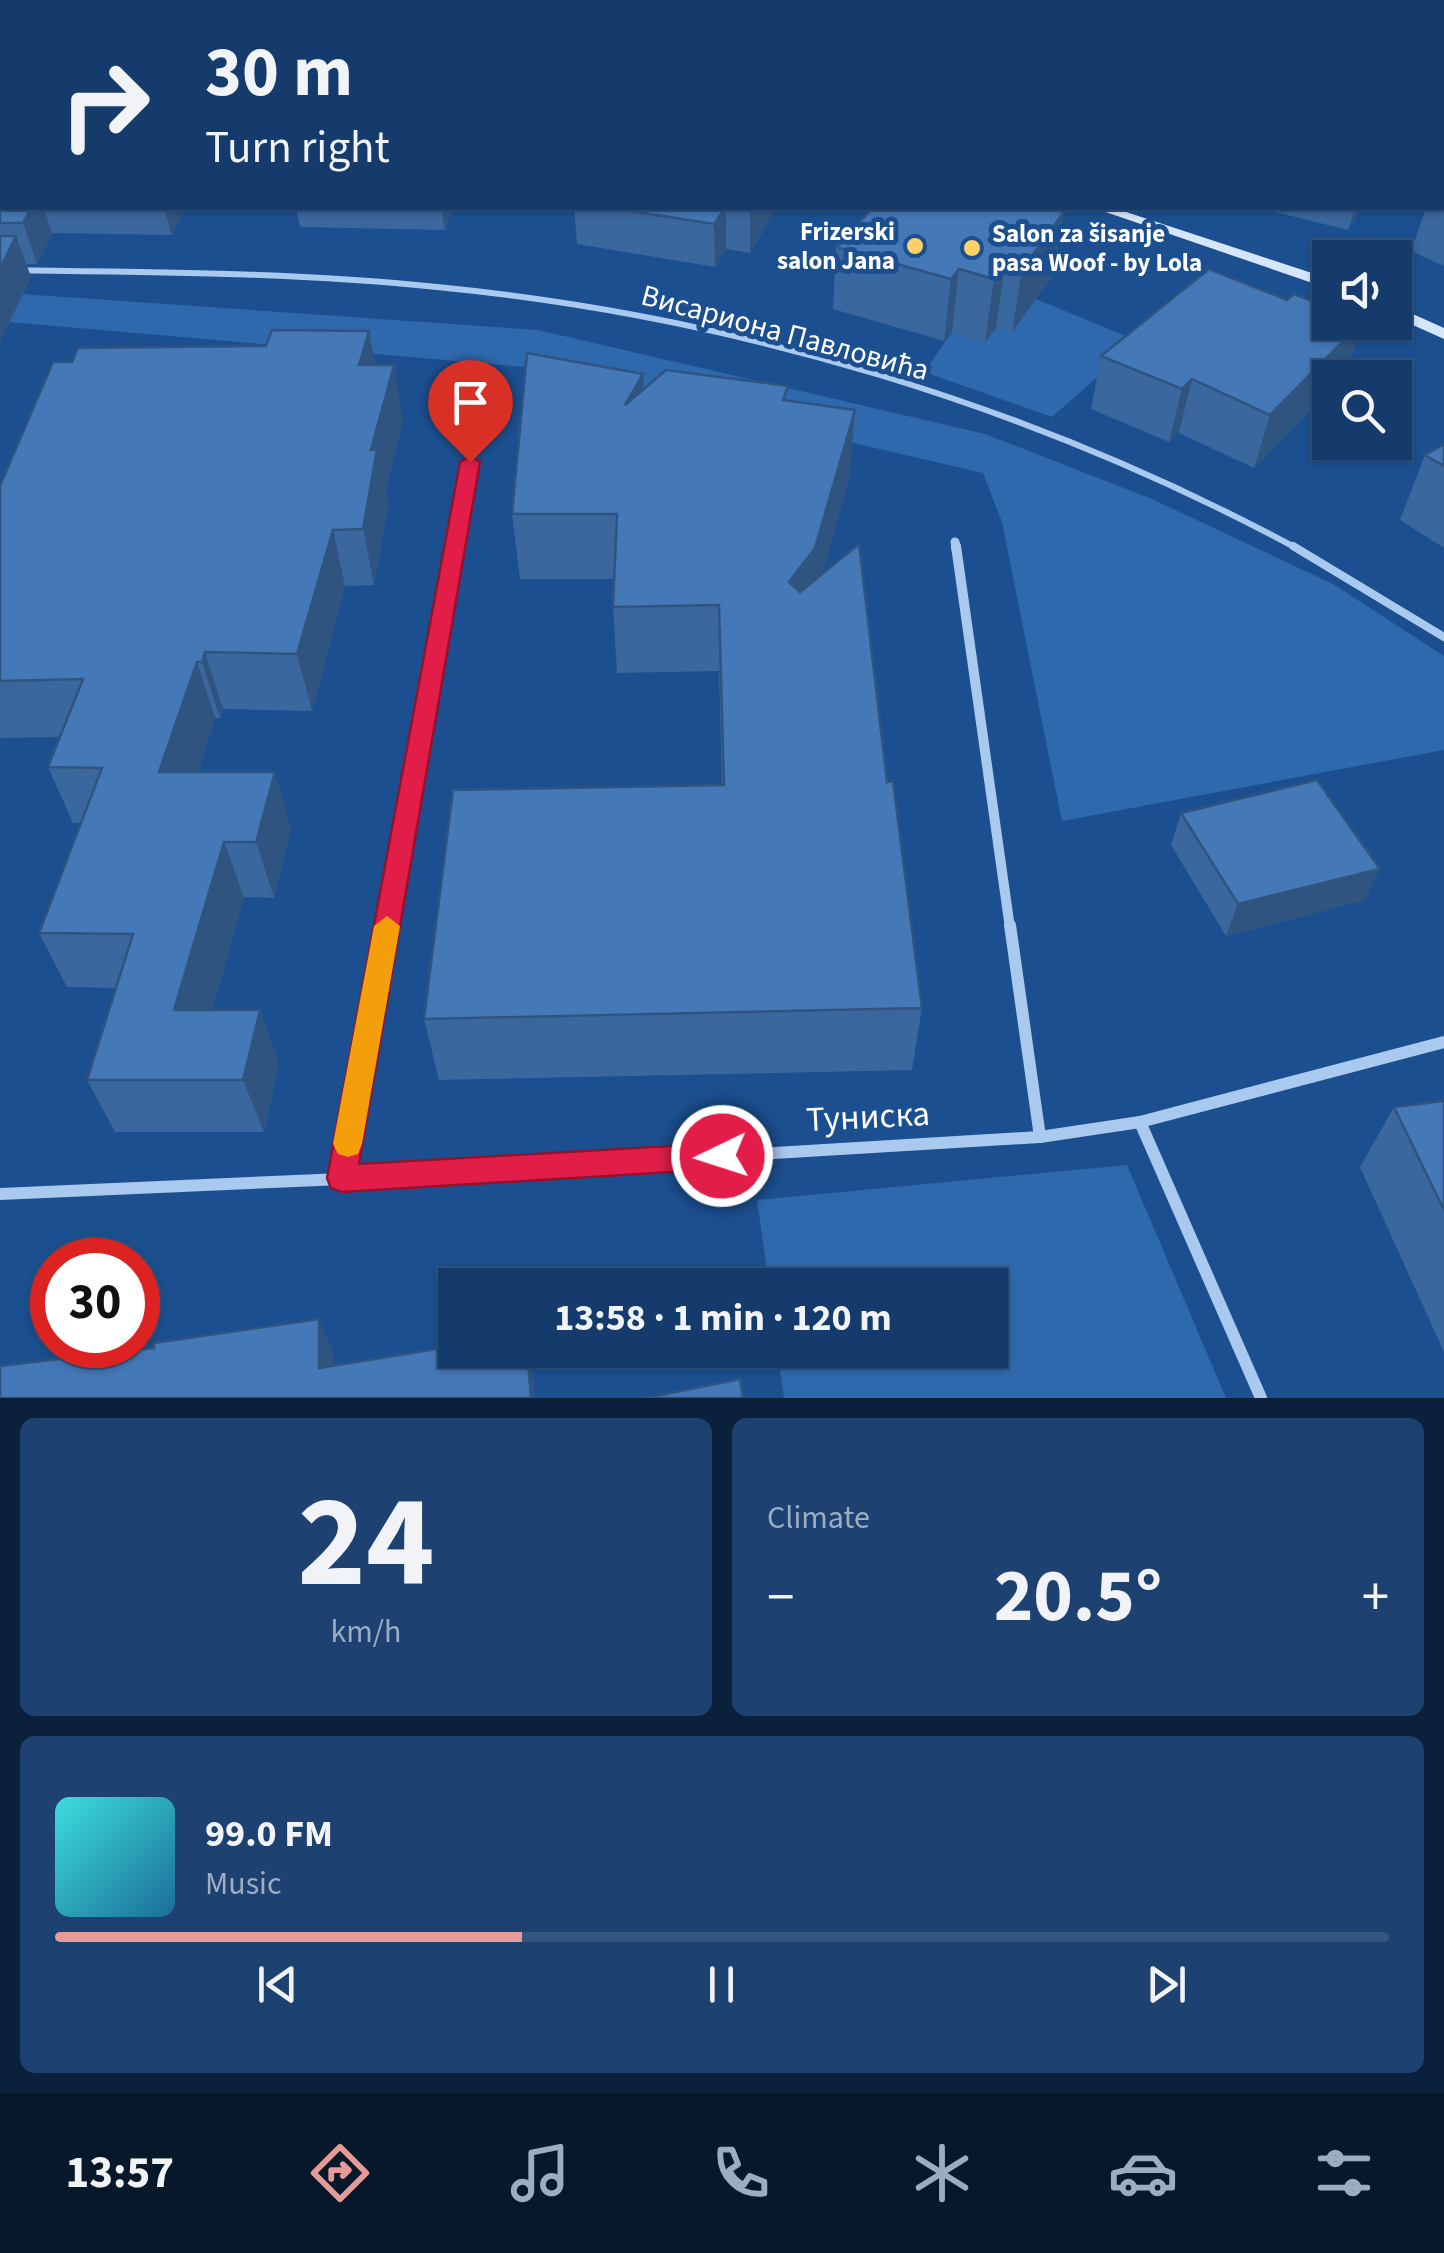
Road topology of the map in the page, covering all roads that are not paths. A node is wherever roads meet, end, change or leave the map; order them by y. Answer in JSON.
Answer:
{"nodes":[{"id":1,"x":1107,"y":210,"type":"edge"},
{"id":2,"x":0,"y":270,"type":"edge"},
{"id":3,"x":1312,"y":278,"type":"edge"},
{"id":4,"x":1412,"y":319,"type":"edge"},
{"id":5,"x":1444,"y":334,"type":"edge"},
{"id":6,"x":484,"y":387,"type":"dead end"},
{"id":7,"x":956,"y":542,"type":"dead end"},
{"id":8,"x":1444,"y":637,"type":"edge"},
{"id":9,"x":1444,"y":1042,"type":"edge"},
{"id":10,"x":1140,"y":1122,"type":"junction"},
{"id":11,"x":1040,"y":1137,"type":"junction"},
{"id":12,"x":342,"y":1178,"type":"junction"},
{"id":13,"x":0,"y":1194,"type":"edge"},
{"id":14,"x":1262,"y":1398,"type":"edge"}],
"edges":[{"from":1,"to":3,"type":"street"},
{"from":2,"to":8,"type":"lane","name":"Висариона Павловића"},
{"from":4,"to":5,"type":"street"},
{"from":6,"to":12,"type":"lane"},
{"from":7,"to":11,"type":"street"},
{"from":9,"to":10,"type":"street","name":"Туниска"},
{"from":10,"to":11,"type":"street","name":"Туниска"},
{"from":10,"to":14,"type":"street"},
{"from":11,"to":12,"type":"street","name":"Туниска"},
{"from":12,"to":13,"type":"street","name":"Туниска"}]}
